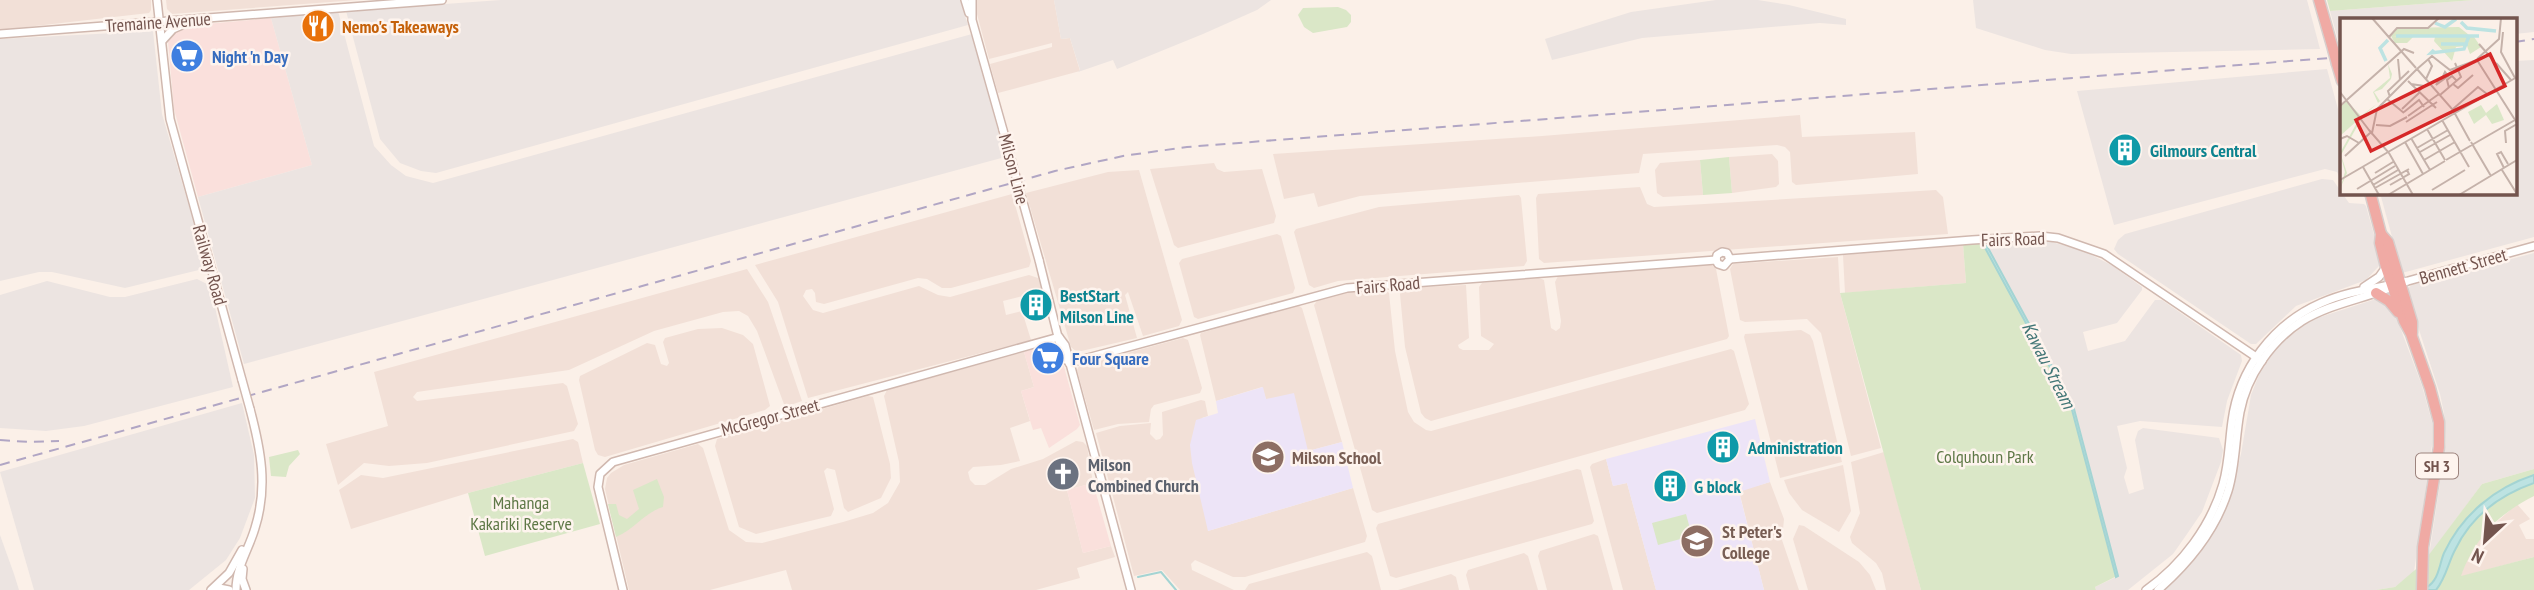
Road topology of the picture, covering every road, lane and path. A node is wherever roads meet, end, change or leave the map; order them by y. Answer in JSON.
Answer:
{"nodes":[{"id":1,"x":157,"y":0,"type":"edge"},
{"id":2,"x":442,"y":0,"type":"edge"},
{"id":3,"x":965,"y":0,"type":"edge"},
{"id":4,"x":972,"y":0,"type":"edge"},
{"id":5,"x":2319,"y":0,"type":"edge"},
{"id":6,"x":194,"y":19,"type":"junction"},
{"id":7,"x":972,"y":20,"type":"junction"},
{"id":8,"x":159,"y":21,"type":"junction"},
{"id":9,"x":0,"y":34,"type":"edge"},
{"id":10,"x":162,"y":41,"type":"junction"},
{"id":11,"x":2340,"y":74,"type":"edge"},
{"id":12,"x":2371,"y":194,"type":"edge"},
{"id":13,"x":2381,"y":234,"type":"junction"},
{"id":14,"x":2534,"y":246,"type":"edge"},
{"id":15,"x":2386,"y":267,"type":"junction"},
{"id":16,"x":2396,"y":284,"type":"junction"},
{"id":17,"x":2354,"y":291,"type":"junction"},
{"id":18,"x":2376,"y":293,"type":"junction"},
{"id":19,"x":2336,"y":301,"type":"junction"},
{"id":20,"x":2403,"y":321,"type":"junction"},
{"id":21,"x":2412,"y":334,"type":"junction"},
{"id":22,"x":1059,"y":337,"type":"junction"},
{"id":23,"x":1065,"y":345,"type":"junction"},
{"id":24,"x":1084,"y":359,"type":"junction"},
{"id":25,"x":2259,"y":359,"type":"junction"},
{"id":26,"x":1069,"y":363,"type":"junction"},
{"id":27,"x":260,"y":508,"type":"junction"},
{"id":28,"x":255,"y":528,"type":"junction"},
{"id":29,"x":2193,"y":550,"type":"junction"},
{"id":30,"x":2422,"y":585,"type":"edge"},
{"id":31,"x":211,"y":590,"type":"edge"},
{"id":32,"x":229,"y":590,"type":"edge"},
{"id":33,"x":236,"y":590,"type":"edge"},
{"id":34,"x":246,"y":590,"type":"edge"},
{"id":35,"x":623,"y":590,"type":"edge"},
{"id":36,"x":1131,"y":590,"type":"edge"},
{"id":37,"x":2146,"y":590,"type":"edge"},
{"id":38,"x":2158,"y":590,"type":"edge"}],
"edges":[{"from":1,"to":8,"type":"main road","name":"Railway Road"},
{"from":2,"to":6,"type":"main road","name":"Tremaine Avenue"},
{"from":3,"to":7,"type":"main road"},
{"from":4,"to":7,"type":"main road","name":"Milson Line"},
{"from":5,"to":11,"type":"highway","bridge":true},
{"from":6,"to":8,"type":"main road","name":"Tremaine Avenue"},
{"from":6,"to":10,"type":"main road"},
{"from":7,"to":22,"type":"main road","name":"Milson Line","bridge":true},
{"from":8,"to":9,"type":"main road","name":"Tremaine Avenue"},
{"from":8,"to":10,"type":"main road","name":"Railway Road"},
{"from":10,"to":27,"type":"main road","name":"Railway Road","bridge":true},
{"from":12,"to":13,"type":"highway","number":"SH 3"},
{"from":13,"to":15,"type":"highway","number":"SH 3"},
{"from":13,"to":16,"type":"highway","number":"SH 3"},
{"from":14,"to":16,"type":"main road","name":"Bennett Street"},
{"from":15,"to":16,"type":"highway","number":"SH 3"},
{"from":15,"to":17,"type":"main road"},
{"from":16,"to":17,"type":"main road"},
{"from":16,"to":18,"type":"main road"},
{"from":16,"to":20,"type":"highway","number":"SH 3"},
{"from":16,"to":21,"type":"highway","number":"SH 3"},
{"from":17,"to":19,"type":"main road"},
{"from":18,"to":19,"type":"main road"},
{"from":18,"to":20,"type":"highway"},
{"from":19,"to":25,"type":"main road"},
{"from":20,"to":21,"type":"highway","number":"SH 3"},
{"from":21,"to":30,"type":"highway","number":"SH 3"},
{"from":22,"to":23,"type":"main road","name":"Milson Line"},
{"from":22,"to":26,"type":"main road","name":"Milson Line"},
{"from":22,"to":35,"type":"main road","name":"McGregor Street"},
{"from":23,"to":24,"type":"main road"},
{"from":23,"to":26,"type":"main road","name":"Milson Line"},
{"from":24,"to":25,"type":"main road","name":"Fairs Road"},
{"from":24,"to":26,"type":"main road","name":"Fairs Road"},
{"from":25,"to":29,"type":"main road"},
{"from":26,"to":36,"type":"main road","name":"Milson Line"},
{"from":27,"to":28,"type":"main road","name":"Railway Road"},
{"from":27,"to":31,"type":"main road","name":"Railway Road"},
{"from":28,"to":33,"type":"main road","name":"Railway Road"},
{"from":28,"to":34,"type":"main road"},
{"from":29,"to":37,"type":"main road"},
{"from":29,"to":38,"type":"main road"},
{"from":31,"to":32,"type":"main road"}]}
